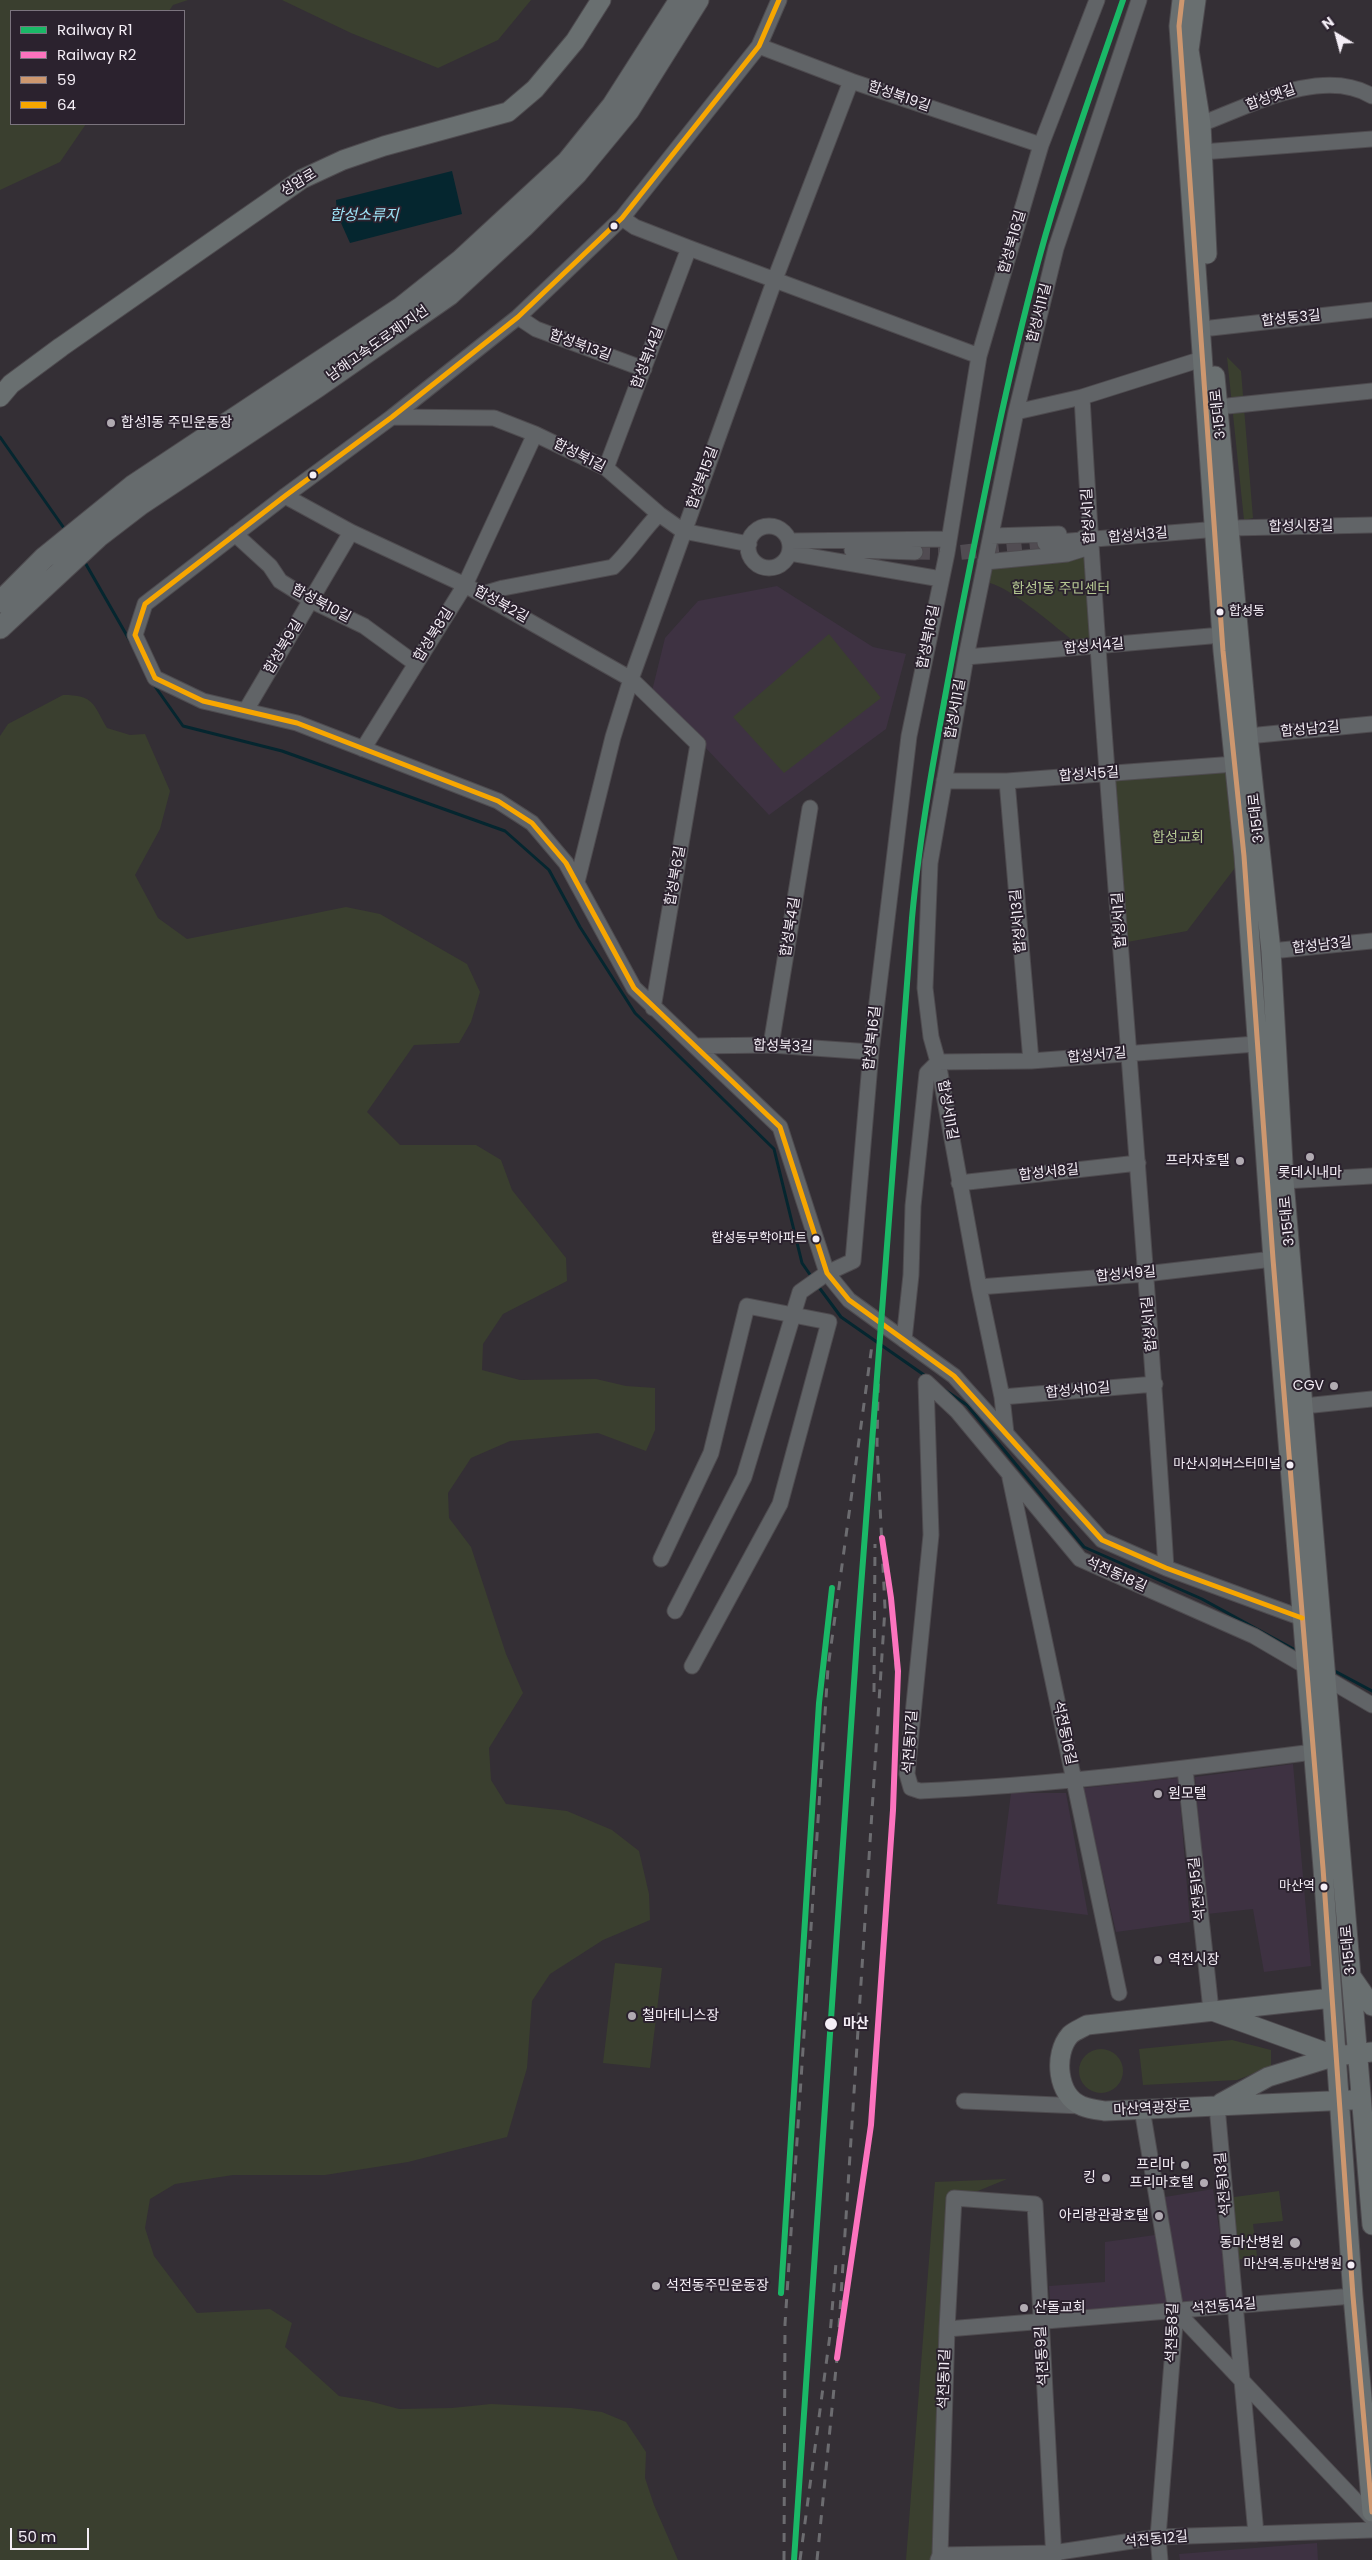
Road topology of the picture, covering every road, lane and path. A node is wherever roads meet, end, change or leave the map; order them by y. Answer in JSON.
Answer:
{"nodes":[{"id":1,"x":601,"y":0,"type":"edge"},
{"id":2,"x":680,"y":0,"type":"edge"},
{"id":3,"x":698,"y":0,"type":"edge"},
{"id":4,"x":779,"y":0,"type":"edge"},
{"id":5,"x":1096,"y":0,"type":"edge"},
{"id":6,"x":1140,"y":0,"type":"edge"},
{"id":7,"x":1182,"y":0,"type":"edge"},
{"id":8,"x":1196,"y":0,"type":"edge"},
{"id":9,"x":759,"y":46,"type":"junction"},
{"id":10,"x":851,"y":81,"type":"junction"},
{"id":11,"x":1372,"y":96,"type":"edge"},
{"id":12,"x":1201,"y":124,"type":"junction"},
{"id":13,"x":1372,"y":139,"type":"edge"},
{"id":14,"x":1041,"y":145,"type":"junction"},
{"id":15,"x":1202,"y":152,"type":"junction"},
{"id":16,"x":622,"y":218,"type":"junction"},
{"id":17,"x":689,"y":248,"type":"junction"},
{"id":18,"x":775,"y":279,"type":"junction"},
{"id":19,"x":1372,"y":310,"type":"edge"},
{"id":20,"x":518,"y":317,"type":"junction"},
{"id":21,"x":1211,"y":328,"type":"junction"},
{"id":22,"x":979,"y":356,"type":"junction"},
{"id":23,"x":1202,"y":359,"type":"junction"},
{"id":24,"x":644,"y":369,"type":"junction"},
{"id":25,"x":1372,"y":391,"type":"edge"},
{"id":26,"x":0,"y":397,"type":"edge"},
{"id":27,"x":1082,"y":397,"type":"junction"},
{"id":28,"x":1218,"y":407,"type":"junction"},
{"id":29,"x":1016,"y":412,"type":"junction"},
{"id":30,"x":392,"y":417,"type":"junction"},
{"id":31,"x":535,"y":434,"type":"junction"},
{"id":32,"x":606,"y":468,"type":"junction"},
{"id":33,"x":285,"y":496,"type":"junction"},
{"id":34,"x":659,"y":514,"type":"junction"},
{"id":35,"x":1372,"y":525,"type":"edge"},
{"id":36,"x":1222,"y":529,"type":"junction"},
{"id":37,"x":92,"y":530,"type":"junction"},
{"id":38,"x":684,"y":531,"type":"junction"},
{"id":39,"x":351,"y":532,"type":"junction"},
{"id":40,"x":235,"y":534,"type":"junction"},
{"id":41,"x":991,"y":536,"type":"junction"},
{"id":42,"x":949,"y":539,"type":"junction"},
{"id":43,"x":1088,"y":540,"type":"junction"},
{"id":44,"x":1045,"y":543,"type":"tunnel mouth"},
{"id":45,"x":749,"y":544,"type":"junction"},
{"id":46,"x":790,"y":547,"type":"junction"},
{"id":47,"x":915,"y":552,"type":"tunnel mouth"},
{"id":48,"x":985,"y":562,"type":"junction"},
{"id":49,"x":941,"y":579,"type":"junction"},
{"id":50,"x":465,"y":585,"type":"junction"},
{"id":51,"x":483,"y":594,"type":"junction"},
{"id":52,"x":312,"y":601,"type":"junction"},
{"id":53,"x":0,"y":602,"type":"edge"},
{"id":54,"x":0,"y":628,"type":"edge"},
{"id":55,"x":1222,"y":635,"type":"junction"},
{"id":56,"x":1099,"y":648,"type":"junction"},
{"id":57,"x":966,"y":657,"type":"junction"},
{"id":58,"x":416,"y":664,"type":"junction"},
{"id":59,"x":631,"y":679,"type":"junction"},
{"id":60,"x":246,"y":710,"type":"junction"},
{"id":61,"x":1372,"y":724,"type":"edge"},
{"id":62,"x":1248,"y":736,"type":"junction"},
{"id":63,"x":698,"y":744,"type":"joint"},
{"id":64,"x":363,"y":749,"type":"junction"},
{"id":65,"x":1235,"y":764,"type":"junction"},
{"id":66,"x":1109,"y":774,"type":"junction"},
{"id":67,"x":944,"y":780,"type":"junction"},
{"id":68,"x":1007,"y":781,"type":"junction"},
{"id":69,"x":810,"y":808,"type":"dead end"},
{"id":70,"x":577,"y":882,"type":"junction"},
{"id":71,"x":1372,"y":941,"type":"edge"},
{"id":72,"x":1271,"y":951,"type":"junction"},
{"id":73,"x":653,"y":1008,"type":"junction"},
{"id":74,"x":1256,"y":1044,"type":"junction"},
{"id":75,"x":771,"y":1045,"type":"junction"},
{"id":76,"x":696,"y":1046,"type":"junction"},
{"id":77,"x":871,"y":1052,"type":"junction"},
{"id":78,"x":1131,"y":1053,"type":"junction"},
{"id":79,"x":1031,"y":1061,"type":"junction"},
{"id":80,"x":938,"y":1062,"type":"junction"},
{"id":81,"x":1138,"y":1163,"type":"junction"},
{"id":82,"x":1372,"y":1176,"type":"edge"},
{"id":83,"x":1284,"y":1181,"type":"junction"},
{"id":84,"x":960,"y":1183,"type":"junction"},
{"id":85,"x":1273,"y":1259,"type":"junction"},
{"id":86,"x":825,"y":1274,"type":"junction"},
{"id":87,"x":1146,"y":1274,"type":"junction"},
{"id":88,"x":979,"y":1288,"type":"junction"},
{"id":89,"x":794,"y":1315,"type":"junction"},
{"id":90,"x":904,"y":1340,"type":"junction"},
{"id":91,"x":926,"y":1382,"type":"joint"},
{"id":92,"x":1155,"y":1384,"type":"junction"},
{"id":93,"x":1002,"y":1397,"type":"junction"},
{"id":94,"x":1372,"y":1399,"type":"edge"},
{"id":95,"x":1304,"y":1406,"type":"junction"},
{"id":96,"x":1006,"y":1433,"type":"junction"},
{"id":97,"x":1009,"y":1474,"type":"junction"},
{"id":98,"x":662,"y":1559,"type":"dead end"},
{"id":99,"x":1166,"y":1568,"type":"junction"},
{"id":100,"x":675,"y":1611,"type":"dead end"},
{"id":101,"x":1303,"y":1625,"type":"junction"},
{"id":102,"x":1308,"y":1665,"type":"junction"},
{"id":103,"x":692,"y":1666,"type":"dead end"},
{"id":104,"x":1326,"y":1676,"type":"junction"},
{"id":105,"x":1372,"y":1705,"type":"edge"},
{"id":106,"x":1313,"y":1752,"type":"junction"},
{"id":107,"x":1185,"y":1768,"type":"junction"},
{"id":108,"x":1074,"y":1779,"type":"junction"},
{"id":109,"x":1351,"y":1975,"type":"junction"},
{"id":110,"x":1119,"y":1993,"type":"dead end"},
{"id":111,"x":1332,"y":1998,"type":"junction"},
{"id":112,"x":1372,"y":2006,"type":"edge"},
{"id":113,"x":1211,"y":2010,"type":"junction"},
{"id":114,"x":1365,"y":2053,"type":"edge"},
{"id":115,"x":1336,"y":2056,"type":"junction"},
{"id":116,"x":1372,"y":2083,"type":"edge"},
{"id":117,"x":1339,"y":2100,"type":"junction"},
{"id":118,"x":1361,"y":2100,"type":"junction"},
{"id":119,"x":964,"y":2101,"type":"dead end"},
{"id":120,"x":1081,"y":2106,"type":"junction"},
{"id":121,"x":1217,"y":2106,"type":"junction"},
{"id":122,"x":1142,"y":2108,"type":"junction"},
{"id":123,"x":954,"y":2198,"type":"joint"},
{"id":124,"x":1372,"y":2225,"type":"edge"},
{"id":125,"x":1353,"y":2296,"type":"junction"},
{"id":126,"x":1236,"y":2306,"type":"junction"},
{"id":127,"x":1176,"y":2311,"type":"junction"},
{"id":128,"x":1042,"y":2321,"type":"junction"},
{"id":129,"x":947,"y":2329,"type":"junction"},
{"id":130,"x":1243,"y":2382,"type":"junction"},
{"id":131,"x":1372,"y":2512,"type":"edge"},
{"id":132,"x":1372,"y":2518,"type":"edge"},
{"id":133,"x":1372,"y":2530,"type":"edge"},
{"id":134,"x":1256,"y":2534,"type":"junction"},
{"id":135,"x":1158,"y":2538,"type":"junction"},
{"id":136,"x":1054,"y":2556,"type":"edge"},
{"id":137,"x":967,"y":2557,"type":"edge"},
{"id":138,"x":939,"y":2558,"type":"edge"},
{"id":139,"x":1160,"y":2560,"type":"edge"}],
"edges":[{"from":1,"to":26,"type":"main road","name":"성암로"},
{"from":2,"to":37,"type":"highway","name":"남해고속도로제1지선"},
{"from":3,"to":37,"type":"highway","name":"남해고속도로제1지선"},
{"from":4,"to":9,"type":"street"},
{"from":5,"to":14,"type":"street","name":"합성북16길"},
{"from":6,"to":29,"type":"street","name":"합성서11길"},
{"from":7,"to":23,"type":"main road","name":"3·15대로"},
{"from":8,"to":12,"type":"main road","name":"3·15대로"},
{"from":9,"to":10,"type":"street","name":"합성북19길"},
{"from":9,"to":16,"type":"street"},
{"from":10,"to":14,"type":"street","name":"합성북19길"},
{"from":10,"to":18,"type":"street","name":"합성북15길"},
{"from":11,"to":12,"type":"street","name":"합성옛길"},
{"from":12,"to":15,"type":"main road","name":"3·15대로"},
{"from":13,"to":15,"type":"street"},
{"from":14,"to":22,"type":"street","name":"합성북16길"},
{"from":15,"to":21,"type":"main road","name":"3·15대로"},
{"from":16,"to":17,"type":"street"},
{"from":16,"to":20,"type":"street"},
{"from":17,"to":18,"type":"street"},
{"from":17,"to":24,"type":"street","name":"합성북14길"},
{"from":18,"to":22,"type":"street"},
{"from":18,"to":38,"type":"street","name":"합성북15길"},
{"from":19,"to":21,"type":"street","name":"합성동3길"},
{"from":20,"to":24,"type":"street","name":"합성북13길"},
{"from":20,"to":30,"type":"street"},
{"from":21,"to":28,"type":"main road","name":"3·15대로"},
{"from":22,"to":42,"type":"street","name":"합성북16길"},
{"from":23,"to":27,"type":"street"},
{"from":23,"to":36,"type":"main road","name":"3·15대로"},
{"from":24,"to":32,"type":"street","name":"합성북14길"},
{"from":25,"to":28,"type":"street"},
{"from":27,"to":29,"type":"street"},
{"from":27,"to":43,"type":"street","name":"합성서1길"},
{"from":28,"to":36,"type":"main road","name":"3·15대로"},
{"from":29,"to":41,"type":"street","name":"합성서11길"},
{"from":30,"to":31,"type":"street","name":"합성북1길"},
{"from":30,"to":33,"type":"street"},
{"from":31,"to":32,"type":"street","name":"합성북1길"},
{"from":31,"to":50,"type":"street","name":"합성북8길"},
{"from":32,"to":34,"type":"street","name":"합성북1길"},
{"from":33,"to":39,"type":"street","name":"합성북2길"},
{"from":33,"to":40,"type":"street"},
{"from":34,"to":38,"type":"street","name":"합성북1길"},
{"from":34,"to":51,"type":"street"},
{"from":35,"to":36,"type":"street","name":"합성시장길"},
{"from":36,"to":43,"type":"street","name":"합성서3길"},
{"from":36,"to":55,"type":"main road","name":"3·15대로"},
{"from":36,"to":62,"type":"main road","name":"3·15대로"},
{"from":37,"to":53,"type":"highway","name":"남해고속도로제1지선"},
{"from":37,"to":54,"type":"highway","name":"남해고속도로제1지선"},
{"from":38,"to":45,"type":"street","name":"합성북1길"},
{"from":38,"to":59,"type":"street","name":"합성북15길"},
{"from":39,"to":50,"type":"street","name":"합성북2길"},
{"from":39,"to":52,"type":"street","name":"합성북9길"},
{"from":40,"to":52,"type":"street","name":"합성북10길"},
{"from":40,"to":60,"type":"street"},
{"from":41,"to":43,"type":"street"},
{"from":41,"to":48,"type":"street","name":"합성서11길"},
{"from":42,"to":46,"type":"street"},
{"from":42,"to":49,"type":"street","name":"합성북16길"},
{"from":43,"to":44,"type":"street","name":"합성서3길"},
{"from":43,"to":48,"type":"street"},
{"from":43,"to":56,"type":"street","name":"합성서1길"},
{"from":45,"to":46,"type":"street"},
{"from":45,"to":46,"type":"street"},
{"from":46,"to":47,"type":"street"},
{"from":46,"to":49,"type":"street"},
{"from":48,"to":57,"type":"street","name":"합성서11길"},
{"from":49,"to":77,"type":"street","name":"합성북16길"},
{"from":50,"to":51,"type":"street","name":"합성북2길"},
{"from":50,"to":58,"type":"street","name":"합성북8길"},
{"from":51,"to":59,"type":"street","name":"합성북2길"},
{"from":52,"to":58,"type":"street","name":"합성북10길"},
{"from":52,"to":60,"type":"street","name":"합성북9길"},
{"from":55,"to":56,"type":"street","name":"합성서4길"},
{"from":55,"to":65,"type":"main road","name":"3·15대로"},
{"from":56,"to":57,"type":"street","name":"합성서4길"},
{"from":56,"to":66,"type":"street","name":"합성서1길"},
{"from":57,"to":67,"type":"street","name":"합성서11길"},
{"from":58,"to":64,"type":"street","name":"합성북8길"},
{"from":59,"to":63,"type":"street","name":"합성북2길"},
{"from":59,"to":70,"type":"street","name":"합성북15길"},
{"from":60,"to":64,"type":"street"},
{"from":61,"to":62,"type":"street","name":"합성남2길"},
{"from":62,"to":72,"type":"main road","name":"3·15대로"},
{"from":63,"to":73,"type":"street","name":"합성북6길"},
{"from":64,"to":70,"type":"street"},
{"from":65,"to":66,"type":"street","name":"합성서5길"},
{"from":65,"to":74,"type":"main road","name":"3·15대로"},
{"from":66,"to":68,"type":"street","name":"합성서5길"},
{"from":66,"to":78,"type":"street","name":"합성서1길"},
{"from":67,"to":68,"type":"street","name":"합성서5길"},
{"from":67,"to":80,"type":"street","name":"합성서11길"},
{"from":68,"to":79,"type":"street","name":"합성서13길"},
{"from":69,"to":75,"type":"street","name":"합성북4길"},
{"from":70,"to":73,"type":"street"},
{"from":71,"to":72,"type":"street","name":"합성남3길"},
{"from":72,"to":83,"type":"main road","name":"3·15대로"},
{"from":73,"to":76,"type":"street"},
{"from":74,"to":78,"type":"street","name":"합성서7길"},
{"from":74,"to":85,"type":"main road","name":"3·15대로"},
{"from":75,"to":76,"type":"street","name":"합성북3길"},
{"from":75,"to":77,"type":"street","name":"합성북3길"},
{"from":76,"to":86,"type":"street"},
{"from":77,"to":86,"type":"street","name":"합성북16길"},
{"from":78,"to":79,"type":"street","name":"합성서7길"},
{"from":78,"to":81,"type":"street","name":"합성서1길"},
{"from":79,"to":80,"type":"street","name":"합성서7길"},
{"from":80,"to":84,"type":"street","name":"합성서11길"},
{"from":80,"to":90,"type":"street"},
{"from":81,"to":84,"type":"street","name":"합성서8길"},
{"from":81,"to":87,"type":"street","name":"합성서1길"},
{"from":82,"to":83,"type":"street"},
{"from":83,"to":95,"type":"main road","name":"3·15대로"},
{"from":84,"to":88,"type":"street","name":"합성서11길"},
{"from":85,"to":87,"type":"street","name":"합성서9길"},
{"from":85,"to":101,"type":"main road","name":"3·15대로"},
{"from":86,"to":89,"type":"street"},
{"from":86,"to":90,"type":"street"},
{"from":87,"to":88,"type":"street","name":"합성서9길"},
{"from":87,"to":92,"type":"street","name":"합성서1길"},
{"from":88,"to":93,"type":"street","name":"합성서11길"},
{"from":89,"to":98,"type":"street"},
{"from":89,"to":100,"type":"street"},
{"from":89,"to":103,"type":"street"},
{"from":90,"to":96,"type":"street"},
{"from":91,"to":97,"type":"street","name":"석전동18길"},
{"from":91,"to":108,"type":"street","name":"석전동17길"},
{"from":92,"to":93,"type":"street","name":"합성서10길"},
{"from":92,"to":99,"type":"street","name":"합성서1길"},
{"from":93,"to":96,"type":"street","name":"합성서11길"},
{"from":94,"to":95,"type":"street"},
{"from":95,"to":104,"type":"main road","name":"3·15대로"},
{"from":96,"to":99,"type":"street"},
{"from":97,"to":102,"type":"street","name":"석전동18길"},
{"from":97,"to":108,"type":"street","name":"석전동16길"},
{"from":99,"to":101,"type":"street"},
{"from":101,"to":102,"type":"main road","name":"3·15대로"},
{"from":102,"to":104,"type":"street","name":"석전동18길"},
{"from":102,"to":106,"type":"main road","name":"3·15대로"},
{"from":104,"to":105,"type":"street","name":"석전동18길"},
{"from":104,"to":109,"type":"main road","name":"3·15대로"},
{"from":106,"to":107,"type":"street","name":"석전동17길"},
{"from":106,"to":111,"type":"main road","name":"3·15대로"},
{"from":107,"to":108,"type":"street","name":"석전동17길"},
{"from":107,"to":113,"type":"street","name":"석전동15길"},
{"from":108,"to":110,"type":"street","name":"석전동16길"},
{"from":109,"to":112,"type":"main road"},
{"from":109,"to":114,"type":"main road","name":"3·15대로"},
{"from":111,"to":113,"type":"main road"},
{"from":111,"to":115,"type":"main road","name":"3·15대로"},
{"from":113,"to":115,"type":"main road"},
{"from":113,"to":120,"type":"main road"},
{"from":114,"to":115,"type":"main road"},
{"from":114,"to":118,"type":"main road","name":"3·15대로"},
{"from":115,"to":117,"type":"main road","name":"3·15대로"},
{"from":115,"to":121,"type":"main road"},
{"from":116,"to":118,"type":"main road"},
{"from":117,"to":118,"type":"main road","name":"마산역광장로"},
{"from":117,"to":121,"type":"main road","name":"마산역광장로"},
{"from":117,"to":125,"type":"main road","name":"3·15대로"},
{"from":118,"to":124,"type":"main road","name":"3·15대로"},
{"from":119,"to":120,"type":"street"},
{"from":120,"to":122,"type":"main road","name":"마산역광장로"},
{"from":121,"to":122,"type":"main road","name":"마산역광장로"},
{"from":121,"to":126,"type":"street","name":"석전동13길"},
{"from":122,"to":127,"type":"street","name":"석전동8길"},
{"from":123,"to":128,"type":"street","name":"석전동9길"},
{"from":123,"to":129,"type":"street","name":"석전동11길"},
{"from":125,"to":126,"type":"street","name":"석전동14길"},
{"from":125,"to":131,"type":"main road","name":"3·15대로"},
{"from":126,"to":127,"type":"street","name":"석전동14길"},
{"from":126,"to":130,"type":"street","name":"석전동13길"},
{"from":127,"to":128,"type":"street","name":"석전동14길"},
{"from":127,"to":130,"type":"street"},
{"from":127,"to":135,"type":"street","name":"석전동8길"},
{"from":128,"to":129,"type":"street","name":"석전동14길"},
{"from":128,"to":136,"type":"street","name":"석전동9길"},
{"from":129,"to":138,"type":"street","name":"석전동11길"},
{"from":130,"to":132,"type":"street"},
{"from":130,"to":134,"type":"street","name":"석전동13길"},
{"from":133,"to":134,"type":"street","name":"석전동12길"},
{"from":134,"to":135,"type":"street","name":"석전동12길"},
{"from":135,"to":136,"type":"street","name":"석전동12길"},
{"from":135,"to":139,"type":"street","name":"석전동8길"},
{"from":136,"to":137,"type":"street","name":"석전동12길"},
{"from":137,"to":138,"type":"street","name":"석전동12길"}]}
